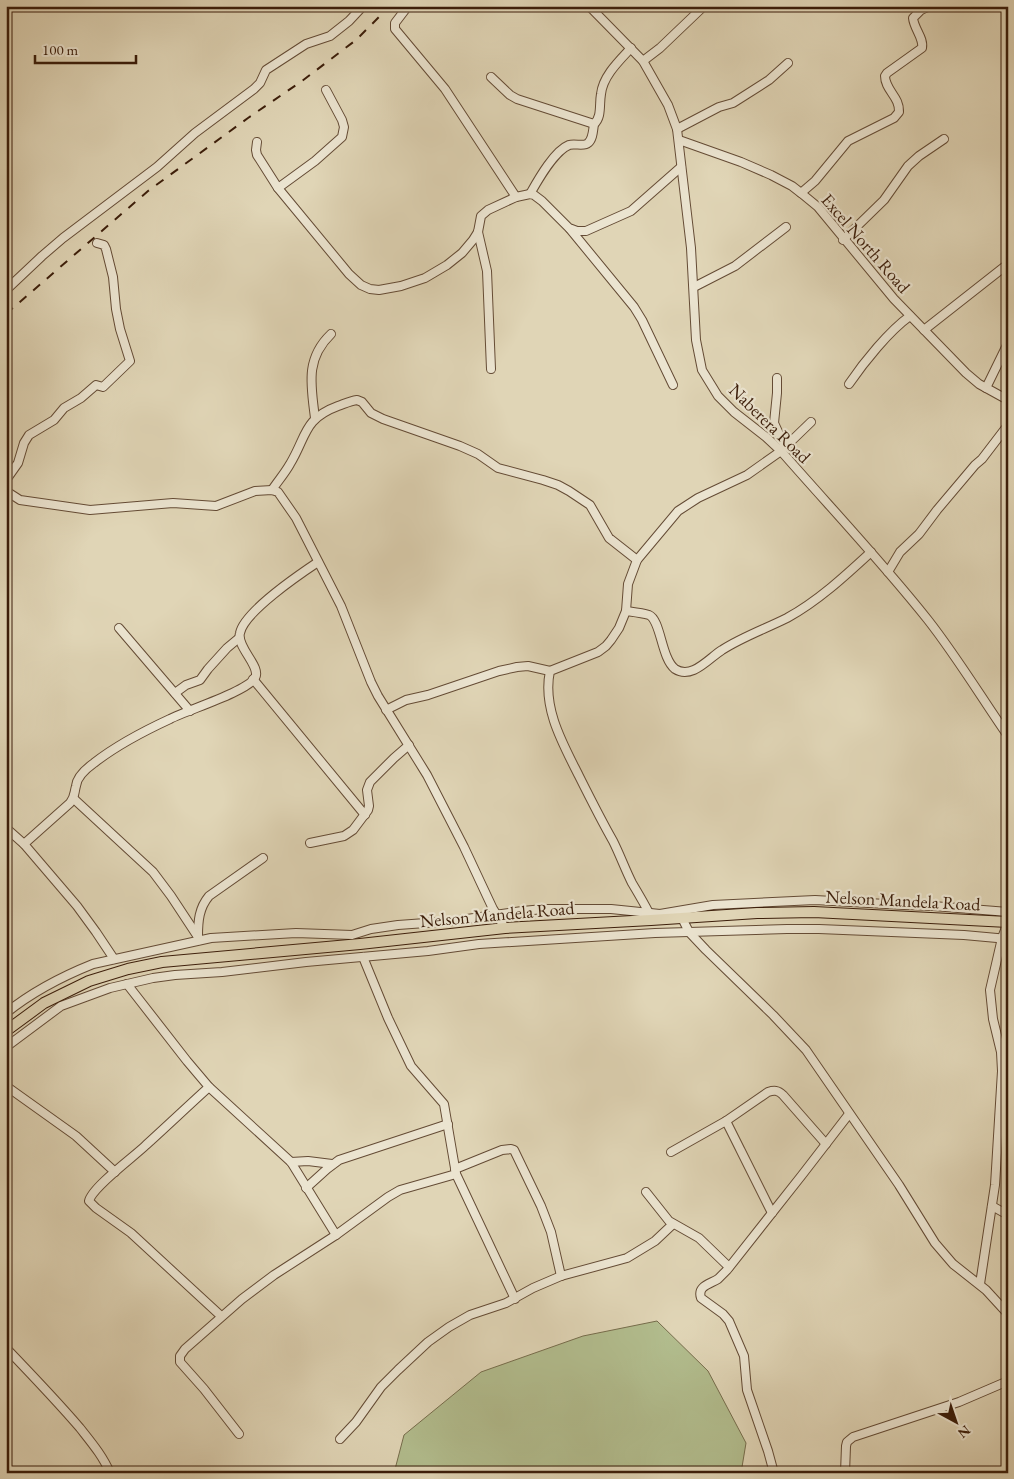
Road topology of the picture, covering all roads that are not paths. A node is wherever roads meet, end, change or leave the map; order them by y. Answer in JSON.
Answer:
{"nodes":[{"id":1,"x":363,"y":6,"type":"edge"},
{"id":2,"x":408,"y":6,"type":"edge"},
{"id":3,"x":589,"y":6,"type":"edge"},
{"id":4,"x":704,"y":6,"type":"edge"},
{"id":5,"x":930,"y":6,"type":"edge"},
{"id":6,"x":631,"y":48,"type":"junction"},
{"id":7,"x":643,"y":61,"type":"junction"},
{"id":8,"x":788,"y":63,"type":"dead end"},
{"id":9,"x":491,"y":77,"type":"dead end"},
{"id":10,"x":326,"y":90,"type":"dead end"},
{"id":11,"x":594,"y":124,"type":"junction"},
{"id":12,"x":677,"y":129,"type":"junction"},
{"id":13,"x":944,"y":138,"type":"dead end"},
{"id":14,"x":679,"y":140,"type":"junction"},
{"id":15,"x":257,"y":142,"type":"dead end"},
{"id":16,"x":682,"y":167,"type":"junction"},
{"id":17,"x":278,"y":188,"type":"junction"},
{"id":18,"x":801,"y":193,"type":"junction"},
{"id":19,"x":530,"y":194,"type":"junction"},
{"id":20,"x":516,"y":197,"type":"junction"},
{"id":21,"x":786,"y":227,"type":"dead end"},
{"id":22,"x":569,"y":228,"type":"junction"},
{"id":23,"x":478,"y":232,"type":"junction"},
{"id":24,"x":844,"y":240,"type":"junction"},
{"id":25,"x":97,"y":242,"type":"dead end"},
{"id":26,"x":1008,"y":264,"type":"edge"},
{"id":27,"x":694,"y":287,"type":"junction"},
{"id":28,"x":6,"y":290,"type":"edge"},
{"id":29,"x":910,"y":316,"type":"junction"},
{"id":30,"x":924,"y":330,"type":"junction"},
{"id":31,"x":331,"y":334,"type":"dead end"},
{"id":32,"x":1008,"y":343,"type":"edge"},
{"id":33,"x":491,"y":369,"type":"dead end"},
{"id":34,"x":777,"y":378,"type":"dead end"},
{"id":35,"x":849,"y":384,"type":"dead end"},
{"id":36,"x":673,"y":385,"type":"dead end"},
{"id":37,"x":986,"y":388,"type":"junction"},
{"id":38,"x":1008,"y":400,"type":"edge"},
{"id":39,"x":315,"y":418,"type":"junction"},
{"id":40,"x":811,"y":422,"type":"dead end"},
{"id":41,"x":1008,"y":425,"type":"edge"},
{"id":42,"x":783,"y":449,"type":"junction"},
{"id":43,"x":6,"y":480,"type":"edge"},
{"id":44,"x":272,"y":490,"type":"junction"},
{"id":45,"x":6,"y":491,"type":"edge"},
{"id":46,"x":871,"y":552,"type":"junction"},
{"id":47,"x":637,"y":560,"type":"junction"},
{"id":48,"x":318,"y":562,"type":"junction"},
{"id":49,"x":888,"y":572,"type":"junction"},
{"id":50,"x":626,"y":611,"type":"junction"},
{"id":51,"x":119,"y":628,"type":"dead end"},
{"id":52,"x":239,"y":638,"type":"junction"},
{"id":53,"x":550,"y":671,"type":"junction"},
{"id":54,"x":254,"y":679,"type":"junction"},
{"id":55,"x":175,"y":692,"type":"junction"},
{"id":56,"x":386,"y":710,"type":"junction"},
{"id":57,"x":190,"y":711,"type":"junction"},
{"id":58,"x":1008,"y":736,"type":"edge"},
{"id":59,"x":409,"y":746,"type":"junction"},
{"id":60,"x":74,"y":799,"type":"junction"},
{"id":61,"x":364,"y":815,"type":"junction"},
{"id":62,"x":6,"y":828,"type":"edge"},
{"id":63,"x":310,"y":843,"type":"dead end"},
{"id":64,"x":24,"y":844,"type":"junction"},
{"id":65,"x":263,"y":858,"type":"dead end"},
{"id":66,"x":1008,"y":912,"type":"edge"},
{"id":67,"x":649,"y":913,"type":"junction"},
{"id":68,"x":496,"y":914,"type":"junction"},
{"id":69,"x":682,"y":918,"type":"junction"},
{"id":70,"x":1008,"y":922,"type":"edge"},
{"id":71,"x":505,"y":928,"type":"junction"},
{"id":72,"x":689,"y":932,"type":"junction"},
{"id":73,"x":199,"y":938,"type":"junction"},
{"id":74,"x":1005,"y":938,"type":"edge"},
{"id":75,"x":363,"y":957,"type":"junction"},
{"id":76,"x":114,"y":959,"type":"junction"},
{"id":77,"x":127,"y":984,"type":"junction"},
{"id":78,"x":6,"y":1013,"type":"edge"},
{"id":79,"x":6,"y":1031,"type":"edge"},
{"id":80,"x":6,"y":1047,"type":"edge"},
{"id":81,"x":6,"y":1086,"type":"edge"},
{"id":82,"x":209,"y":1087,"type":"junction"},
{"id":83,"x":1000,"y":1104,"type":"junction"},
{"id":84,"x":1008,"y":1112,"type":"edge"},
{"id":85,"x":849,"y":1114,"type":"junction"},
{"id":86,"x":726,"y":1121,"type":"junction"},
{"id":87,"x":448,"y":1124,"type":"junction"},
{"id":88,"x":826,"y":1144,"type":"junction"},
{"id":89,"x":671,"y":1152,"type":"dead end"},
{"id":90,"x":291,"y":1162,"type":"junction"},
{"id":91,"x":332,"y":1164,"type":"junction"},
{"id":92,"x":115,"y":1172,"type":"junction"},
{"id":93,"x":455,"y":1172,"type":"junction"},
{"id":94,"x":306,"y":1188,"type":"junction"},
{"id":95,"x":646,"y":1192,"type":"dead end"},
{"id":96,"x":992,"y":1206,"type":"junction"},
{"id":97,"x":772,"y":1213,"type":"junction"},
{"id":98,"x":1008,"y":1215,"type":"edge"},
{"id":99,"x":673,"y":1224,"type":"junction"},
{"id":100,"x":336,"y":1236,"type":"junction"},
{"id":101,"x":729,"y":1267,"type":"junction"},
{"id":102,"x":561,"y":1276,"type":"junction"},
{"id":103,"x":980,"y":1284,"type":"junction"},
{"id":104,"x":515,"y":1299,"type":"junction"},
{"id":105,"x":1008,"y":1314,"type":"edge"},
{"id":106,"x":221,"y":1316,"type":"junction"},
{"id":107,"x":6,"y":1348,"type":"edge"},
{"id":108,"x":1008,"y":1381,"type":"edge"},
{"id":109,"x":239,"y":1434,"type":"dead end"},
{"id":110,"x":340,"y":1439,"type":"dead end"},
{"id":111,"x":110,"y":1473,"type":"edge"},
{"id":112,"x":774,"y":1473,"type":"edge"},
{"id":113,"x":845,"y":1473,"type":"edge"}],
"edges":[{"from":1,"to":28,"type":"street"},
{"from":2,"to":20,"type":"street"},
{"from":3,"to":6,"type":"street","name":"Naberera Road"},
{"from":4,"to":7,"type":"street"},
{"from":5,"to":18,"type":"street"},
{"from":6,"to":7,"type":"street","name":"Naberera Road"},
{"from":6,"to":11,"type":"street"},
{"from":7,"to":12,"type":"street","name":"Naberera Road"},
{"from":8,"to":12,"type":"street"},
{"from":9,"to":11,"type":"street"},
{"from":10,"to":17,"type":"street"},
{"from":11,"to":19,"type":"street"},
{"from":12,"to":14,"type":"street","name":"Naberera Road"},
{"from":13,"to":24,"type":"street"},
{"from":14,"to":16,"type":"street","name":"Naberera Road"},
{"from":14,"to":18,"type":"street","name":"Excel North Road"},
{"from":15,"to":17,"type":"street"},
{"from":16,"to":22,"type":"street"},
{"from":16,"to":27,"type":"street","name":"Naberera Road"},
{"from":17,"to":23,"type":"street"},
{"from":18,"to":24,"type":"street","name":"Excel North Road"},
{"from":19,"to":20,"type":"street"},
{"from":19,"to":22,"type":"street"},
{"from":20,"to":23,"type":"street"},
{"from":21,"to":27,"type":"street"},
{"from":22,"to":36,"type":"street"},
{"from":23,"to":33,"type":"street"},
{"from":24,"to":29,"type":"street","name":"Excel North Road"},
{"from":25,"to":43,"type":"street"},
{"from":26,"to":30,"type":"street"},
{"from":27,"to":42,"type":"street","name":"Naberera Road"},
{"from":29,"to":30,"type":"street","name":"Excel North Road"},
{"from":29,"to":35,"type":"street"},
{"from":30,"to":37,"type":"street","name":"Excel North Road"},
{"from":31,"to":39,"type":"street"},
{"from":32,"to":37,"type":"street"},
{"from":34,"to":42,"type":"street"},
{"from":37,"to":38,"type":"street","name":"Excel North Road"},
{"from":39,"to":44,"type":"street"},
{"from":39,"to":47,"type":"street"},
{"from":40,"to":42,"type":"street"},
{"from":41,"to":49,"type":"street"},
{"from":42,"to":46,"type":"street","name":"Naberera Road"},
{"from":42,"to":47,"type":"street"},
{"from":44,"to":45,"type":"street"},
{"from":44,"to":48,"type":"street"},
{"from":46,"to":49,"type":"street","name":"Naberera Road"},
{"from":46,"to":50,"type":"street"},
{"from":47,"to":50,"type":"street"},
{"from":48,"to":52,"type":"street"},
{"from":48,"to":56,"type":"street"},
{"from":49,"to":58,"type":"street","name":"Naberera Road"},
{"from":50,"to":53,"type":"street"},
{"from":51,"to":55,"type":"street"},
{"from":52,"to":54,"type":"street"},
{"from":52,"to":55,"type":"street"},
{"from":53,"to":56,"type":"street"},
{"from":53,"to":67,"type":"street"},
{"from":54,"to":57,"type":"street"},
{"from":54,"to":61,"type":"street"},
{"from":55,"to":57,"type":"street"},
{"from":56,"to":59,"type":"street"},
{"from":57,"to":60,"type":"street"},
{"from":59,"to":61,"type":"street"},
{"from":59,"to":68,"type":"street"},
{"from":60,"to":64,"type":"street"},
{"from":60,"to":73,"type":"street"},
{"from":61,"to":63,"type":"street"},
{"from":62,"to":64,"type":"street"},
{"from":64,"to":76,"type":"street"},
{"from":65,"to":73,"type":"street"},
{"from":66,"to":67,"type":"street"},
{"from":67,"to":68,"type":"street"},
{"from":68,"to":71,"type":"street"},
{"from":68,"to":73,"type":"street"},
{"from":69,"to":70,"type":"main road","name":"Nelson Mandela Road"},
{"from":69,"to":71,"type":"main road","name":"Nelson Mandela Road"},
{"from":69,"to":72,"type":"street"},
{"from":70,"to":74,"type":"street"},
{"from":71,"to":79,"type":"main road","name":"Nelson Mandela Road"},
{"from":72,"to":74,"type":"street"},
{"from":72,"to":75,"type":"street"},
{"from":72,"to":85,"type":"street"},
{"from":73,"to":76,"type":"street"},
{"from":74,"to":83,"type":"street"},
{"from":75,"to":77,"type":"street"},
{"from":75,"to":87,"type":"street"},
{"from":76,"to":78,"type":"street"},
{"from":77,"to":80,"type":"street"},
{"from":77,"to":82,"type":"street"},
{"from":81,"to":92,"type":"street"},
{"from":82,"to":90,"type":"street"},
{"from":82,"to":92,"type":"street"},
{"from":83,"to":84,"type":"street"},
{"from":83,"to":96,"type":"street"},
{"from":85,"to":88,"type":"street"},
{"from":85,"to":103,"type":"street"},
{"from":86,"to":88,"type":"street"},
{"from":86,"to":89,"type":"street"},
{"from":86,"to":97,"type":"street"},
{"from":87,"to":91,"type":"street"},
{"from":87,"to":93,"type":"street"},
{"from":88,"to":97,"type":"street"},
{"from":90,"to":91,"type":"street"},
{"from":90,"to":94,"type":"street"},
{"from":91,"to":94,"type":"street"},
{"from":92,"to":106,"type":"street"},
{"from":93,"to":100,"type":"street"},
{"from":93,"to":102,"type":"street"},
{"from":93,"to":104,"type":"street"},
{"from":94,"to":100,"type":"street"},
{"from":95,"to":99,"type":"street"},
{"from":96,"to":98,"type":"street"},
{"from":96,"to":103,"type":"street"},
{"from":97,"to":101,"type":"street"},
{"from":99,"to":101,"type":"street"},
{"from":99,"to":102,"type":"street"},
{"from":100,"to":106,"type":"street"},
{"from":101,"to":112,"type":"street"},
{"from":102,"to":104,"type":"street"},
{"from":103,"to":105,"type":"street"},
{"from":104,"to":110,"type":"street"},
{"from":106,"to":109,"type":"street"},
{"from":107,"to":111,"type":"street"},
{"from":108,"to":113,"type":"street"}]}
